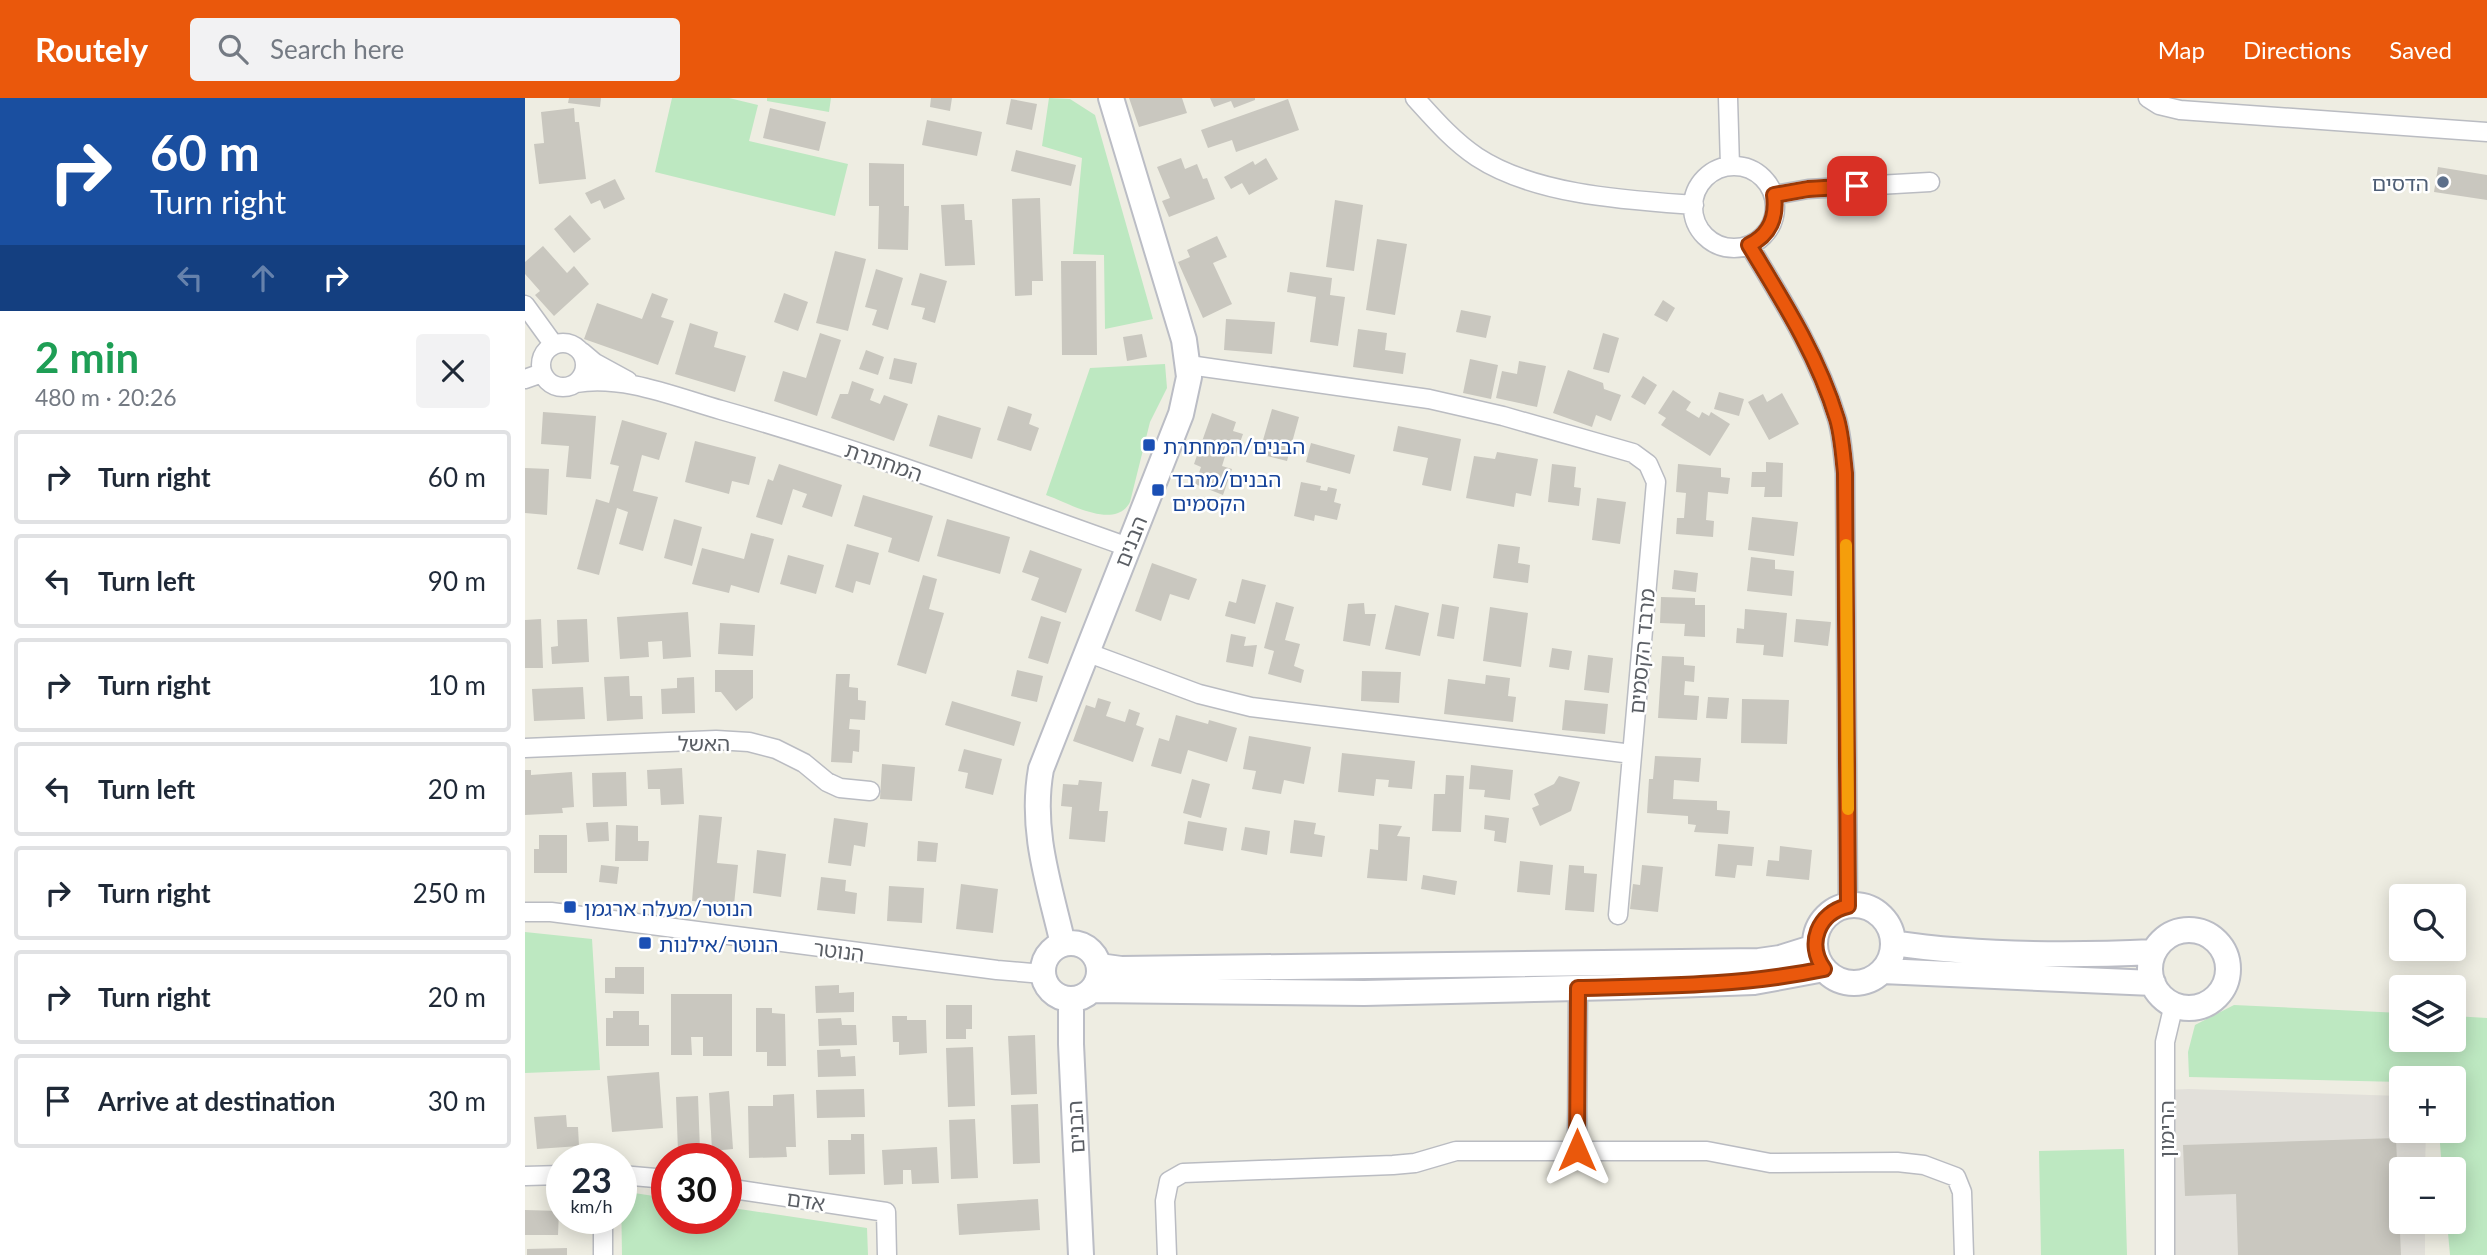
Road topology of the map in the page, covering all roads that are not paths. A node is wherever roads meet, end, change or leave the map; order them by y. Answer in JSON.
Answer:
{"nodes":[{"id":1,"x":1111,"y":98,"type":"edge"},
{"id":2,"x":1415,"y":98,"type":"edge"},
{"id":3,"x":1728,"y":98,"type":"edge"},
{"id":4,"x":2148,"y":98,"type":"edge"},
{"id":5,"x":2487,"y":132,"type":"edge"},
{"id":6,"x":1730,"y":166,"type":"junction"},
{"id":7,"x":1930,"y":182,"type":"dead end"},
{"id":8,"x":1774,"y":195,"type":"junction"},
{"id":9,"x":1694,"y":205,"type":"junction"},
{"id":10,"x":1749,"y":245,"type":"junction"},
{"id":11,"x":525,"y":305,"type":"edge"},
{"id":12,"x":554,"y":345,"type":"junction"},
{"id":13,"x":582,"y":352,"type":"junction"},
{"id":14,"x":1189,"y":365,"type":"junction"},
{"id":15,"x":534,"y":376,"type":"edge"},
{"id":16,"x":576,"y":383,"type":"junction"},
{"id":17,"x":637,"y":386,"type":"junction"},
{"id":18,"x":1128,"y":547,"type":"junction"},
{"id":19,"x":1086,"y":652,"type":"junction"},
{"id":20,"x":525,"y":748,"type":"edge"},
{"id":21,"x":1632,"y":754,"type":"junction"},
{"id":22,"x":870,"y":791,"type":"dead end"},
{"id":23,"x":525,"y":902,"type":"edge"},
{"id":24,"x":1848,"y":906,"type":"junction"},
{"id":25,"x":525,"y":912,"type":"edge"},
{"id":26,"x":551,"y":912,"type":"junction"},
{"id":27,"x":1618,"y":915,"type":"dead end"},
{"id":28,"x":1893,"y":943,"type":"junction"},
{"id":29,"x":1063,"y":944,"type":"junction"},
{"id":30,"x":2154,"y":952,"type":"junction"},
{"id":31,"x":1820,"y":958,"type":"junction"},
{"id":32,"x":1099,"y":966,"type":"junction"},
{"id":33,"x":1882,"y":971,"type":"junction"},
{"id":34,"x":1043,"y":974,"type":"junction"},
{"id":35,"x":2153,"y":983,"type":"junction"},
{"id":36,"x":1578,"y":988,"type":"junction"},
{"id":37,"x":1082,"y":995,"type":"junction"},
{"id":38,"x":2173,"y":1004,"type":"junction"},
{"id":39,"x":1577,"y":1150,"type":"junction"},
{"id":40,"x":546,"y":1175,"type":"edge"},
{"id":41,"x":525,"y":1176,"type":"edge"},
{"id":42,"x":742,"y":1190,"type":"edge"},
{"id":43,"x":603,"y":1234,"type":"edge"},
{"id":44,"x":603,"y":1255,"type":"edge"},
{"id":45,"x":887,"y":1255,"type":"edge"},
{"id":46,"x":1081,"y":1255,"type":"edge"},
{"id":47,"x":1167,"y":1255,"type":"edge"},
{"id":48,"x":1964,"y":1255,"type":"edge"},
{"id":49,"x":2165,"y":1255,"type":"edge"}],
"edges":[{"from":1,"to":14,"type":"street","name":"הבנים"},
{"from":2,"to":9,"type":"street"},
{"from":3,"to":6,"type":"street"},
{"from":4,"to":5,"type":"street"},
{"from":6,"to":8,"type":"street"},
{"from":6,"to":9,"type":"street"},
{"from":7,"to":8,"type":"street"},
{"from":8,"to":10,"type":"street"},
{"from":9,"to":10,"type":"street"},
{"from":10,"to":24,"type":"street"},
{"from":11,"to":12,"type":"street"},
{"from":12,"to":13,"type":"street"},
{"from":12,"to":15,"type":"street"},
{"from":13,"to":16,"type":"street"},
{"from":13,"to":17,"type":"street","name":"המחתרת"},
{"from":14,"to":18,"type":"street","name":"הבנים"},
{"from":14,"to":21,"type":"street","name":"מרבד הקסמים"},
{"from":15,"to":16,"type":"street"},
{"from":16,"to":17,"type":"street","name":"המחתרת"},
{"from":17,"to":18,"type":"street","name":"המחתרת"},
{"from":18,"to":19,"type":"street","name":"הבנים"},
{"from":19,"to":21,"type":"street"},
{"from":19,"to":29,"type":"street","name":"הבנים"},
{"from":20,"to":22,"type":"street","name":"האשל"},
{"from":21,"to":27,"type":"street","name":"מרבד הקסמים"},
{"from":23,"to":26,"type":"street","name":"הנוטר"},
{"from":24,"to":28,"type":"street"},
{"from":24,"to":31,"type":"street"},
{"from":25,"to":26,"type":"street","name":"הנוטר"},
{"from":26,"to":34,"type":"street","name":"הנוטר"},
{"from":28,"to":30,"type":"street"},
{"from":28,"to":33,"type":"street"},
{"from":29,"to":32,"type":"street"},
{"from":29,"to":34,"type":"street"},
{"from":30,"to":35,"type":"street"},
{"from":30,"to":38,"type":"street"},
{"from":31,"to":32,"type":"street"},
{"from":31,"to":33,"type":"street"},
{"from":31,"to":36,"type":"street"},
{"from":32,"to":37,"type":"street"},
{"from":33,"to":35,"type":"street"},
{"from":34,"to":37,"type":"street"},
{"from":35,"to":38,"type":"street"},
{"from":36,"to":37,"type":"street"},
{"from":36,"to":39,"type":"street"},
{"from":37,"to":46,"type":"street","name":"הבנים"},
{"from":38,"to":49,"type":"street","name":"הרימון"},
{"from":39,"to":47,"type":"street"},
{"from":39,"to":48,"type":"street"},
{"from":40,"to":41,"type":"street"},
{"from":42,"to":45,"type":"street","name":"אדם"},
{"from":43,"to":44,"type":"street"}]}
